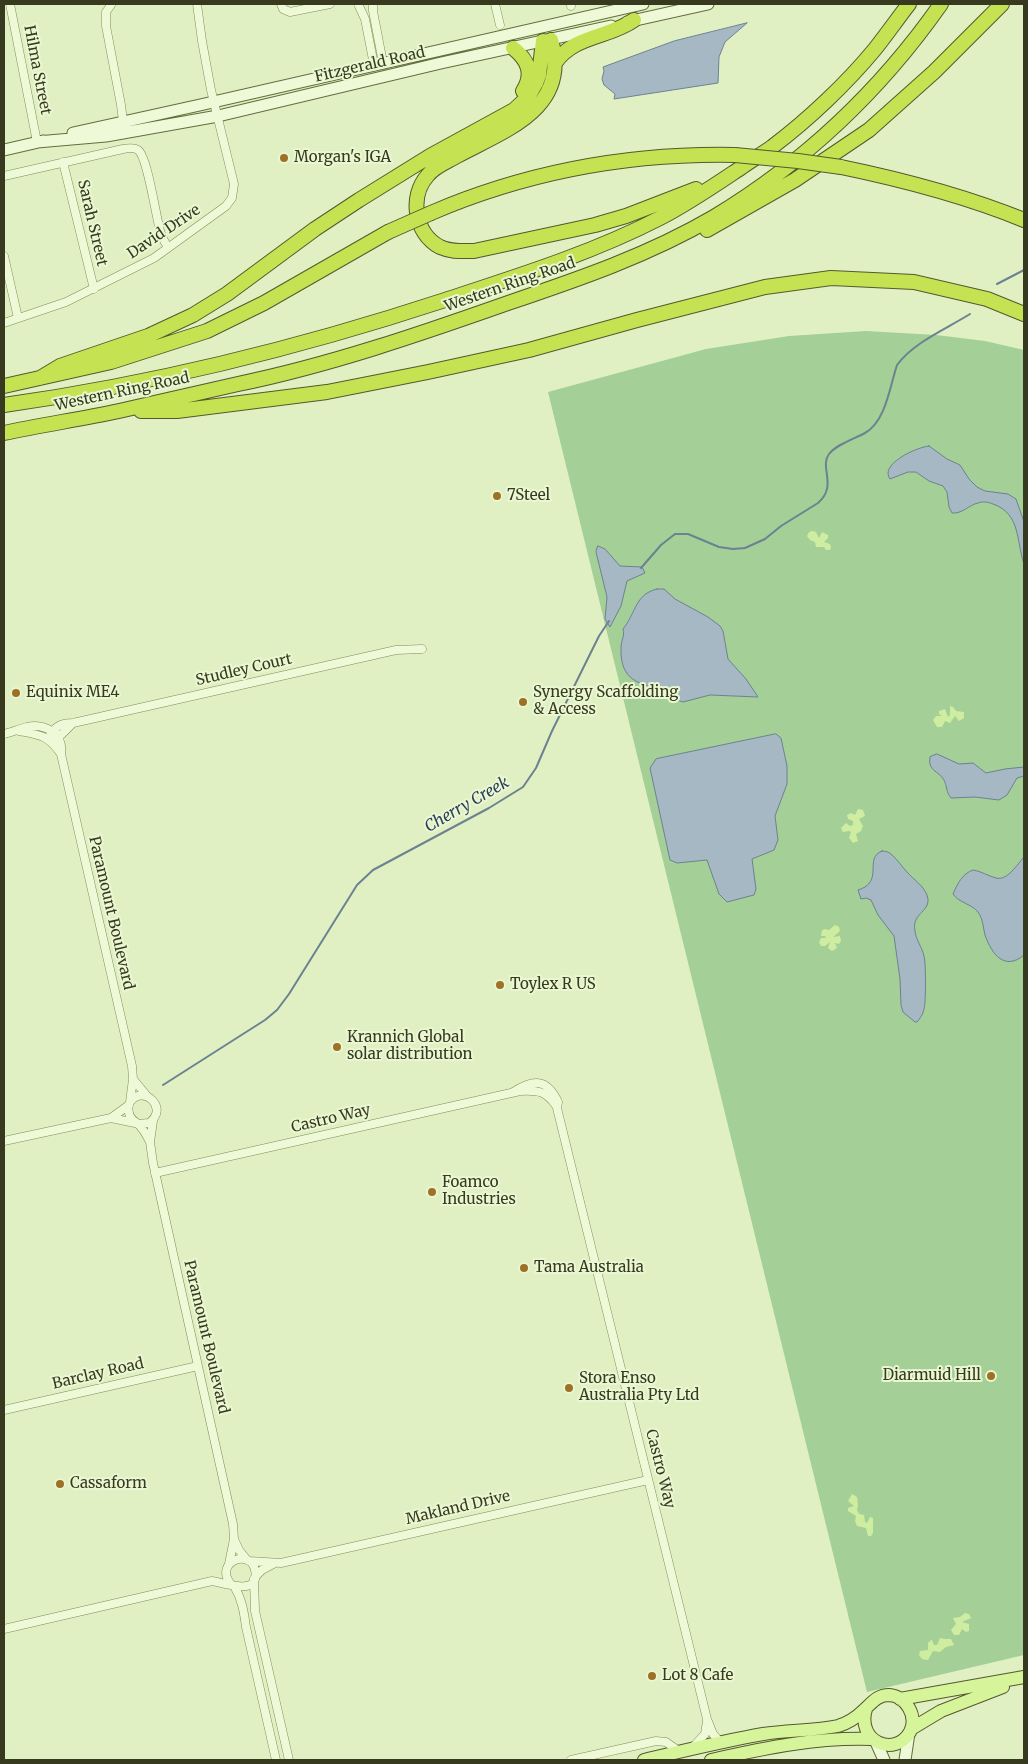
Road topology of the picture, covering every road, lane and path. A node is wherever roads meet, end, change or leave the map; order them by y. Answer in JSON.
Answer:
{"nodes":[{"id":1,"x":10,"y":4,"type":"edge"},
{"id":2,"x":198,"y":4,"type":"edge"},
{"id":3,"x":281,"y":4,"type":"edge"},
{"id":4,"x":330,"y":4,"type":"edge"},
{"id":5,"x":356,"y":4,"type":"edge"},
{"id":6,"x":373,"y":4,"type":"edge"},
{"id":7,"x":496,"y":4,"type":"edge"},
{"id":8,"x":643,"y":4,"type":"edge"},
{"id":9,"x":708,"y":4,"type":"edge"},
{"id":10,"x":909,"y":4,"type":"edge"},
{"id":11,"x":941,"y":4,"type":"edge"},
{"id":12,"x":1002,"y":4,"type":"edge"},
{"id":13,"x":111,"y":5,"type":"edge"},
{"id":14,"x":676,"y":6,"type":"edge"},
{"id":15,"x":288,"y":7,"type":"edge"},
{"id":16,"x":634,"y":20,"type":"junction"},
{"id":17,"x":500,"y":25,"type":"dead end"},
{"id":18,"x":546,"y":36,"type":"junction"},
{"id":19,"x":513,"y":48,"type":"junction"},
{"id":20,"x":555,"y":63,"type":"junction"},
{"id":21,"x":378,"y":64,"type":"junction"},
{"id":22,"x":381,"y":78,"type":"junction"},
{"id":23,"x":214,"y":102,"type":"junction"},
{"id":24,"x":121,"y":105,"type":"junction"},
{"id":25,"x":218,"y":116,"type":"junction"},
{"id":26,"x":136,"y":118,"type":"junction"},
{"id":27,"x":123,"y":121,"type":"junction"},
{"id":28,"x":481,"y":127,"type":"junction"},
{"id":29,"x":142,"y":130,"type":"junction"},
{"id":30,"x":37,"y":142,"type":"junction"},
{"id":31,"x":4,"y":150,"type":"edge"},
{"id":32,"x":739,"y":160,"type":"junction"},
{"id":33,"x":63,"y":162,"type":"junction"},
{"id":34,"x":4,"y":176,"type":"edge"},
{"id":35,"x":1024,"y":220,"type":"edge"},
{"id":36,"x":168,"y":248,"type":"junction"},
{"id":37,"x":4,"y":256,"type":"edge"},
{"id":38,"x":632,"y":259,"type":"junction"},
{"id":39,"x":94,"y":289,"type":"junction"},
{"id":40,"x":1024,"y":314,"type":"edge"},
{"id":41,"x":18,"y":318,"type":"junction"},
{"id":42,"x":4,"y":323,"type":"edge"},
{"id":43,"x":40,"y":378,"type":"junction"},
{"id":44,"x":4,"y":386,"type":"edge"},
{"id":45,"x":4,"y":406,"type":"edge"},
{"id":46,"x":118,"y":411,"type":"junction"},
{"id":47,"x":4,"y":433,"type":"edge"},
{"id":48,"x":422,"y":649,"type":"dead end"},
{"id":49,"x":4,"y":734,"type":"edge"},
{"id":50,"x":53,"y":735,"type":"junction"},
{"id":51,"x":133,"y":1079,"type":"junction"},
{"id":52,"x":147,"y":1096,"type":"junction"},
{"id":53,"x":130,"y":1103,"type":"junction"},
{"id":54,"x":111,"y":1118,"type":"junction"},
{"id":55,"x":153,"y":1120,"type":"junction"},
{"id":56,"x":137,"y":1123,"type":"junction"},
{"id":57,"x":4,"y":1141,"type":"edge"},
{"id":58,"x":150,"y":1142,"type":"junction"},
{"id":59,"x":155,"y":1173,"type":"junction"},
{"id":60,"x":198,"y":1366,"type":"junction"},
{"id":61,"x":4,"y":1410,"type":"edge"},
{"id":62,"x":648,"y":1480,"type":"junction"},
{"id":63,"x":234,"y":1539,"type":"junction"},
{"id":64,"x":248,"y":1560,"type":"junction"},
{"id":65,"x":275,"y":1563,"type":"junction"},
{"id":66,"x":228,"y":1565,"type":"junction"},
{"id":67,"x":254,"y":1578,"type":"junction"},
{"id":68,"x":212,"y":1581,"type":"junction"},
{"id":69,"x":232,"y":1585,"type":"junction"},
{"id":70,"x":4,"y":1629,"type":"edge"},
{"id":71,"x":1024,"y":1678,"type":"edge"},
{"id":72,"x":900,"y":1698,"type":"junction"},
{"id":73,"x":866,"y":1710,"type":"junction"},
{"id":74,"x":707,"y":1720,"type":"junction"},
{"id":75,"x":910,"y":1731,"type":"junction"},
{"id":76,"x":874,"y":1740,"type":"junction"},
{"id":77,"x":721,"y":1743,"type":"junction"},
{"id":78,"x":684,"y":1751,"type":"junction"},
{"id":79,"x":276,"y":1760,"type":"edge"},
{"id":80,"x":289,"y":1760,"type":"edge"},
{"id":81,"x":571,"y":1760,"type":"edge"},
{"id":82,"x":644,"y":1760,"type":"edge"},
{"id":83,"x":711,"y":1760,"type":"edge"},
{"id":84,"x":884,"y":1760,"type":"edge"},
{"id":85,"x":905,"y":1760,"type":"edge"}],
"edges":[{"from":1,"to":30,"type":"street","name":"Hilma Street"},
{"from":2,"to":23,"type":"street","name":"David Drive"},
{"from":3,"to":15,"type":"street"},
{"from":4,"to":15,"type":"street"},
{"from":5,"to":6,"type":"street"},
{"from":5,"to":21,"type":"street"},
{"from":6,"to":21,"type":"street"},
{"from":7,"to":17,"type":"street"},
{"from":8,"to":18,"type":"street","name":"Fitzgerald Road"},
{"from":9,"to":14,"type":"street","name":"Fitzgerald Road"},
{"from":10,"to":32,"type":"highway","name":"Western Ring Road"},
{"from":11,"to":38,"type":"highway","name":"Western Ring Road"},
{"from":12,"to":38,"type":"highway"},
{"from":13,"to":24,"type":"street"},
{"from":14,"to":16,"type":"street","name":"Fitzgerald Road"},
{"from":16,"to":18,"type":"street","name":"Fitzgerald Road"},
{"from":16,"to":20,"type":"highway"},
{"from":18,"to":19,"type":"street","name":"Fitzgerald Road"},
{"from":18,"to":20,"type":"highway"},
{"from":18,"to":21,"type":"street","name":"Fitzgerald Road"},
{"from":18,"to":28,"type":"highway"},
{"from":19,"to":22,"type":"street","name":"Fitzgerald Road"},
{"from":19,"to":28,"type":"highway"},
{"from":20,"to":32,"type":"highway"},
{"from":21,"to":22,"type":"street"},
{"from":21,"to":23,"type":"street","name":"Fitzgerald Road"},
{"from":22,"to":25,"type":"street","name":"Fitzgerald Road"},
{"from":23,"to":25,"type":"street","name":"David Drive"},
{"from":23,"to":26,"type":"street","name":"Fitzgerald Road"},
{"from":24,"to":26,"type":"street"},
{"from":24,"to":27,"type":"street"},
{"from":25,"to":29,"type":"street","name":"Fitzgerald Road"},
{"from":25,"to":36,"type":"street","name":"David Drive"},
{"from":26,"to":27,"type":"street","name":"Fitzgerald Road"},
{"from":27,"to":29,"type":"street"},
{"from":27,"to":30,"type":"street","name":"Fitzgerald Road"},
{"from":28,"to":43,"type":"highway"},
{"from":29,"to":30,"type":"street","name":"Fitzgerald Road"},
{"from":30,"to":31,"type":"street","name":"Fitzgerald Road"},
{"from":32,"to":35,"type":"highway","bridge":true},
{"from":32,"to":43,"type":"highway","bridge":true},
{"from":32,"to":45,"type":"highway","name":"Western Ring Road"},
{"from":33,"to":34,"type":"street"},
{"from":33,"to":36,"type":"street"},
{"from":33,"to":39,"type":"street","name":"Sarah Street"},
{"from":36,"to":39,"type":"street","name":"David Drive"},
{"from":37,"to":41,"type":"street"},
{"from":38,"to":46,"type":"highway","name":"Western Ring Road"},
{"from":39,"to":41,"type":"street","name":"David Drive"},
{"from":40,"to":46,"type":"highway"},
{"from":41,"to":42,"type":"street","name":"David Drive"},
{"from":43,"to":44,"type":"highway"},
{"from":46,"to":47,"type":"highway","name":"Western Ring Road"},
{"from":48,"to":50,"type":"street","name":"Studley Court"},
{"from":49,"to":50,"type":"street"},
{"from":50,"to":51,"type":"street","name":"Paramount Boulevard"},
{"from":51,"to":52,"type":"street"},
{"from":51,"to":53,"type":"street","name":"Paramount Boulevard"},
{"from":52,"to":53,"type":"street"},
{"from":52,"to":55,"type":"street"},
{"from":53,"to":54,"type":"street"},
{"from":53,"to":56,"type":"street"},
{"from":54,"to":56,"type":"street"},
{"from":54,"to":57,"type":"street"},
{"from":55,"to":56,"type":"street"},
{"from":55,"to":58,"type":"street","name":"Paramount Boulevard"},
{"from":56,"to":58,"type":"street","name":"Paramount Boulevard"},
{"from":58,"to":59,"type":"street","name":"Paramount Boulevard"},
{"from":59,"to":60,"type":"street","name":"Paramount Boulevard"},
{"from":59,"to":62,"type":"street","name":"Castro Way"},
{"from":60,"to":61,"type":"street","name":"Barclay Road"},
{"from":60,"to":63,"type":"street","name":"Paramount Boulevard"},
{"from":62,"to":65,"type":"street","name":"Makland Drive"},
{"from":62,"to":74,"type":"street","name":"Castro Way"},
{"from":63,"to":64,"type":"street","name":"Paramount Boulevard"},
{"from":63,"to":66,"type":"street","name":"Paramount Boulevard"},
{"from":64,"to":65,"type":"street","name":"Makland Drive"},
{"from":64,"to":66,"type":"street"},
{"from":64,"to":67,"type":"street"},
{"from":65,"to":67,"type":"street","name":"Makland Drive"},
{"from":66,"to":68,"type":"street"},
{"from":66,"to":69,"type":"street"},
{"from":67,"to":69,"type":"street"},
{"from":67,"to":80,"type":"street"},
{"from":68,"to":69,"type":"street"},
{"from":68,"to":70,"type":"street"},
{"from":69,"to":79,"type":"street"},
{"from":71,"to":72,"type":"main road"},
{"from":71,"to":75,"type":"main road"},
{"from":72,"to":73,"type":"main road"},
{"from":72,"to":75,"type":"main road"},
{"from":73,"to":76,"type":"main road"},
{"from":73,"to":77,"type":"main road"},
{"from":74,"to":77,"type":"street","name":"Castro Way"},
{"from":74,"to":78,"type":"street"},
{"from":75,"to":76,"type":"main road"},
{"from":75,"to":85,"type":"street"},
{"from":76,"to":83,"type":"main road"},
{"from":76,"to":84,"type":"street"},
{"from":77,"to":78,"type":"main road"},
{"from":78,"to":81,"type":"street"},
{"from":78,"to":82,"type":"main road"}]}
